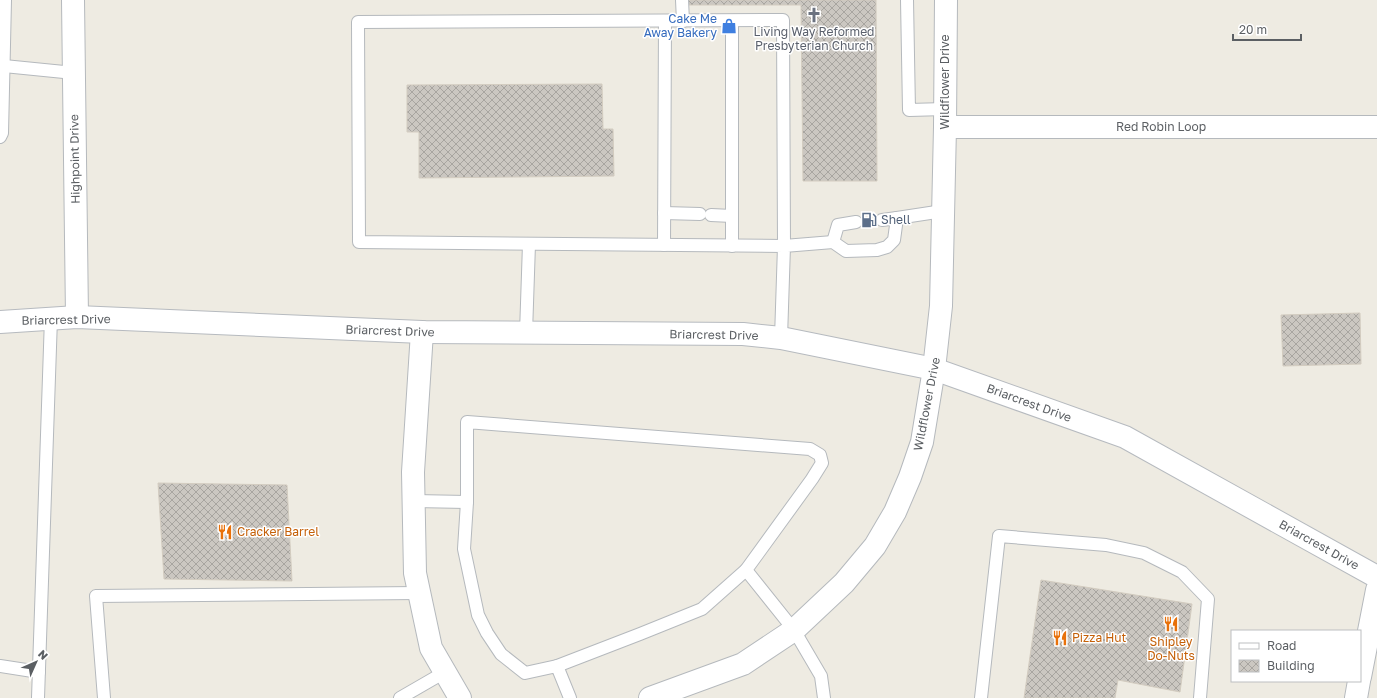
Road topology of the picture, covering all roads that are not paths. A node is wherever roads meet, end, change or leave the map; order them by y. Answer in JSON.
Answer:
{"nodes":[{"id":1,"x":5,"y":0,"type":"edge"},
{"id":2,"x":73,"y":0,"type":"edge"},
{"id":3,"x":682,"y":0,"type":"edge"},
{"id":4,"x":907,"y":0,"type":"edge"},
{"id":5,"x":946,"y":0,"type":"edge"},
{"id":6,"x":665,"y":21,"type":"junction"},
{"id":7,"x":683,"y":21,"type":"junction"},
{"id":8,"x":732,"y":21,"type":"junction"},
{"id":9,"x":4,"y":66,"type":"junction"},
{"id":10,"x":74,"y":73,"type":"junction"},
{"id":11,"x":945,"y":118,"type":"junction"},
{"id":12,"x":1377,"y":127,"type":"edge"},
{"id":13,"x":0,"y":137,"type":"edge"},
{"id":14,"x":943,"y":211,"type":"junction"},
{"id":15,"x":664,"y":213,"type":"junction"},
{"id":16,"x":732,"y":216,"type":"junction"},
{"id":17,"x":897,"y":218,"type":"junction"},
{"id":18,"x":882,"y":220,"type":"dead end"},
{"id":19,"x":856,"y":222,"type":"dead end"},
{"id":20,"x":833,"y":242,"type":"junction"},
{"id":21,"x":529,"y":244,"type":"junction"},
{"id":22,"x":664,"y":245,"type":"junction"},
{"id":23,"x":732,"y":246,"type":"junction"},
{"id":24,"x":784,"y":246,"type":"junction"},
{"id":25,"x":77,"y":317,"type":"junction"},
{"id":26,"x":51,"y":318,"type":"junction"},
{"id":27,"x":0,"y":322,"type":"edge"},
{"id":28,"x":422,"y":332,"type":"junction"},
{"id":29,"x":526,"y":333,"type":"junction"},
{"id":30,"x":781,"y":338,"type":"junction"},
{"id":31,"x":934,"y":369,"type":"junction"},
{"id":32,"x":414,"y":501,"type":"junction"},
{"id":33,"x":467,"y":502,"type":"junction"},
{"id":34,"x":746,"y":570,"type":"junction"},
{"id":35,"x":1377,"y":577,"type":"edge"},
{"id":36,"x":1377,"y":590,"type":"edge"},
{"id":37,"x":419,"y":593,"type":"junction"},
{"id":38,"x":794,"y":630,"type":"junction"},
{"id":39,"x":0,"y":666,"type":"edge"},
{"id":40,"x":557,"y":666,"type":"junction"},
{"id":41,"x":39,"y":672,"type":"junction"},
{"id":42,"x":445,"y":672,"type":"junction"},
{"id":43,"x":1361,"y":672,"type":"edge"},
{"id":44,"x":1359,"y":682,"type":"edge"},
{"id":45,"x":38,"y":698,"type":"edge"},
{"id":46,"x":104,"y":698,"type":"edge"},
{"id":47,"x":400,"y":698,"type":"edge"},
{"id":48,"x":460,"y":698,"type":"edge"},
{"id":49,"x":570,"y":698,"type":"edge"},
{"id":50,"x":650,"y":698,"type":"edge"},
{"id":51,"x":824,"y":698,"type":"edge"},
{"id":52,"x":981,"y":698,"type":"edge"},
{"id":53,"x":1200,"y":698,"type":"edge"},
{"id":54,"x":1356,"y":698,"type":"edge"}],
"edges":[{"from":1,"to":9,"type":"lane"},
{"from":2,"to":10,"type":"street","name":"Highpoint Drive"},
{"from":3,"to":7,"type":"lane"},
{"from":4,"to":11,"type":"lane"},
{"from":5,"to":11,"type":"street","name":"Wildflower Drive"},
{"from":6,"to":7,"type":"lane"},
{"from":6,"to":15,"type":"lane"},
{"from":6,"to":21,"type":"lane"},
{"from":7,"to":8,"type":"lane"},
{"from":8,"to":16,"type":"lane"},
{"from":8,"to":24,"type":"lane"},
{"from":9,"to":10,"type":"lane"},
{"from":9,"to":13,"type":"lane"},
{"from":10,"to":25,"type":"street","name":"Highpoint Drive"},
{"from":11,"to":12,"type":"street","name":"Red Robin Loop"},
{"from":11,"to":14,"type":"street","name":"Wildflower Drive"},
{"from":14,"to":17,"type":"lane"},
{"from":14,"to":31,"type":"street","name":"Wildflower Drive"},
{"from":15,"to":16,"type":"lane"},
{"from":15,"to":22,"type":"lane"},
{"from":16,"to":23,"type":"lane"},
{"from":17,"to":18,"type":"lane"},
{"from":17,"to":20,"type":"lane"},
{"from":19,"to":20,"type":"lane"},
{"from":20,"to":24,"type":"lane"},
{"from":21,"to":22,"type":"lane"},
{"from":21,"to":29,"type":"lane"},
{"from":22,"to":23,"type":"lane"},
{"from":23,"to":24,"type":"lane"},
{"from":24,"to":30,"type":"lane"},
{"from":25,"to":26,"type":"street","name":"Briarcrest Drive"},
{"from":25,"to":28,"type":"street","name":"Briarcrest Drive"},
{"from":26,"to":27,"type":"street","name":"Briarcrest Drive"},
{"from":26,"to":41,"type":"lane"},
{"from":28,"to":29,"type":"street","name":"Briarcrest Drive"},
{"from":28,"to":32,"type":"street"},
{"from":29,"to":30,"type":"street","name":"Briarcrest Drive"},
{"from":30,"to":31,"type":"street","name":"Briarcrest Drive"},
{"from":31,"to":35,"type":"street","name":"Briarcrest Drive"},
{"from":31,"to":38,"type":"street","name":"Wildflower Drive"},
{"from":32,"to":33,"type":"lane"},
{"from":32,"to":37,"type":"street"},
{"from":33,"to":34,"type":"lane"},
{"from":33,"to":40,"type":"lane"},
{"from":34,"to":38,"type":"lane"},
{"from":34,"to":40,"type":"lane"},
{"from":36,"to":43,"type":"street"},
{"from":37,"to":42,"type":"street"},
{"from":37,"to":46,"type":"lane"},
{"from":38,"to":50,"type":"street","name":"Wildflower Drive"},
{"from":38,"to":51,"type":"lane"},
{"from":39,"to":41,"type":"lane"},
{"from":40,"to":49,"type":"lane"},
{"from":41,"to":45,"type":"lane"},
{"from":42,"to":47,"type":"lane"},
{"from":42,"to":48,"type":"street"},
{"from":44,"to":54,"type":"street"},
{"from":52,"to":53,"type":"lane"}]}
